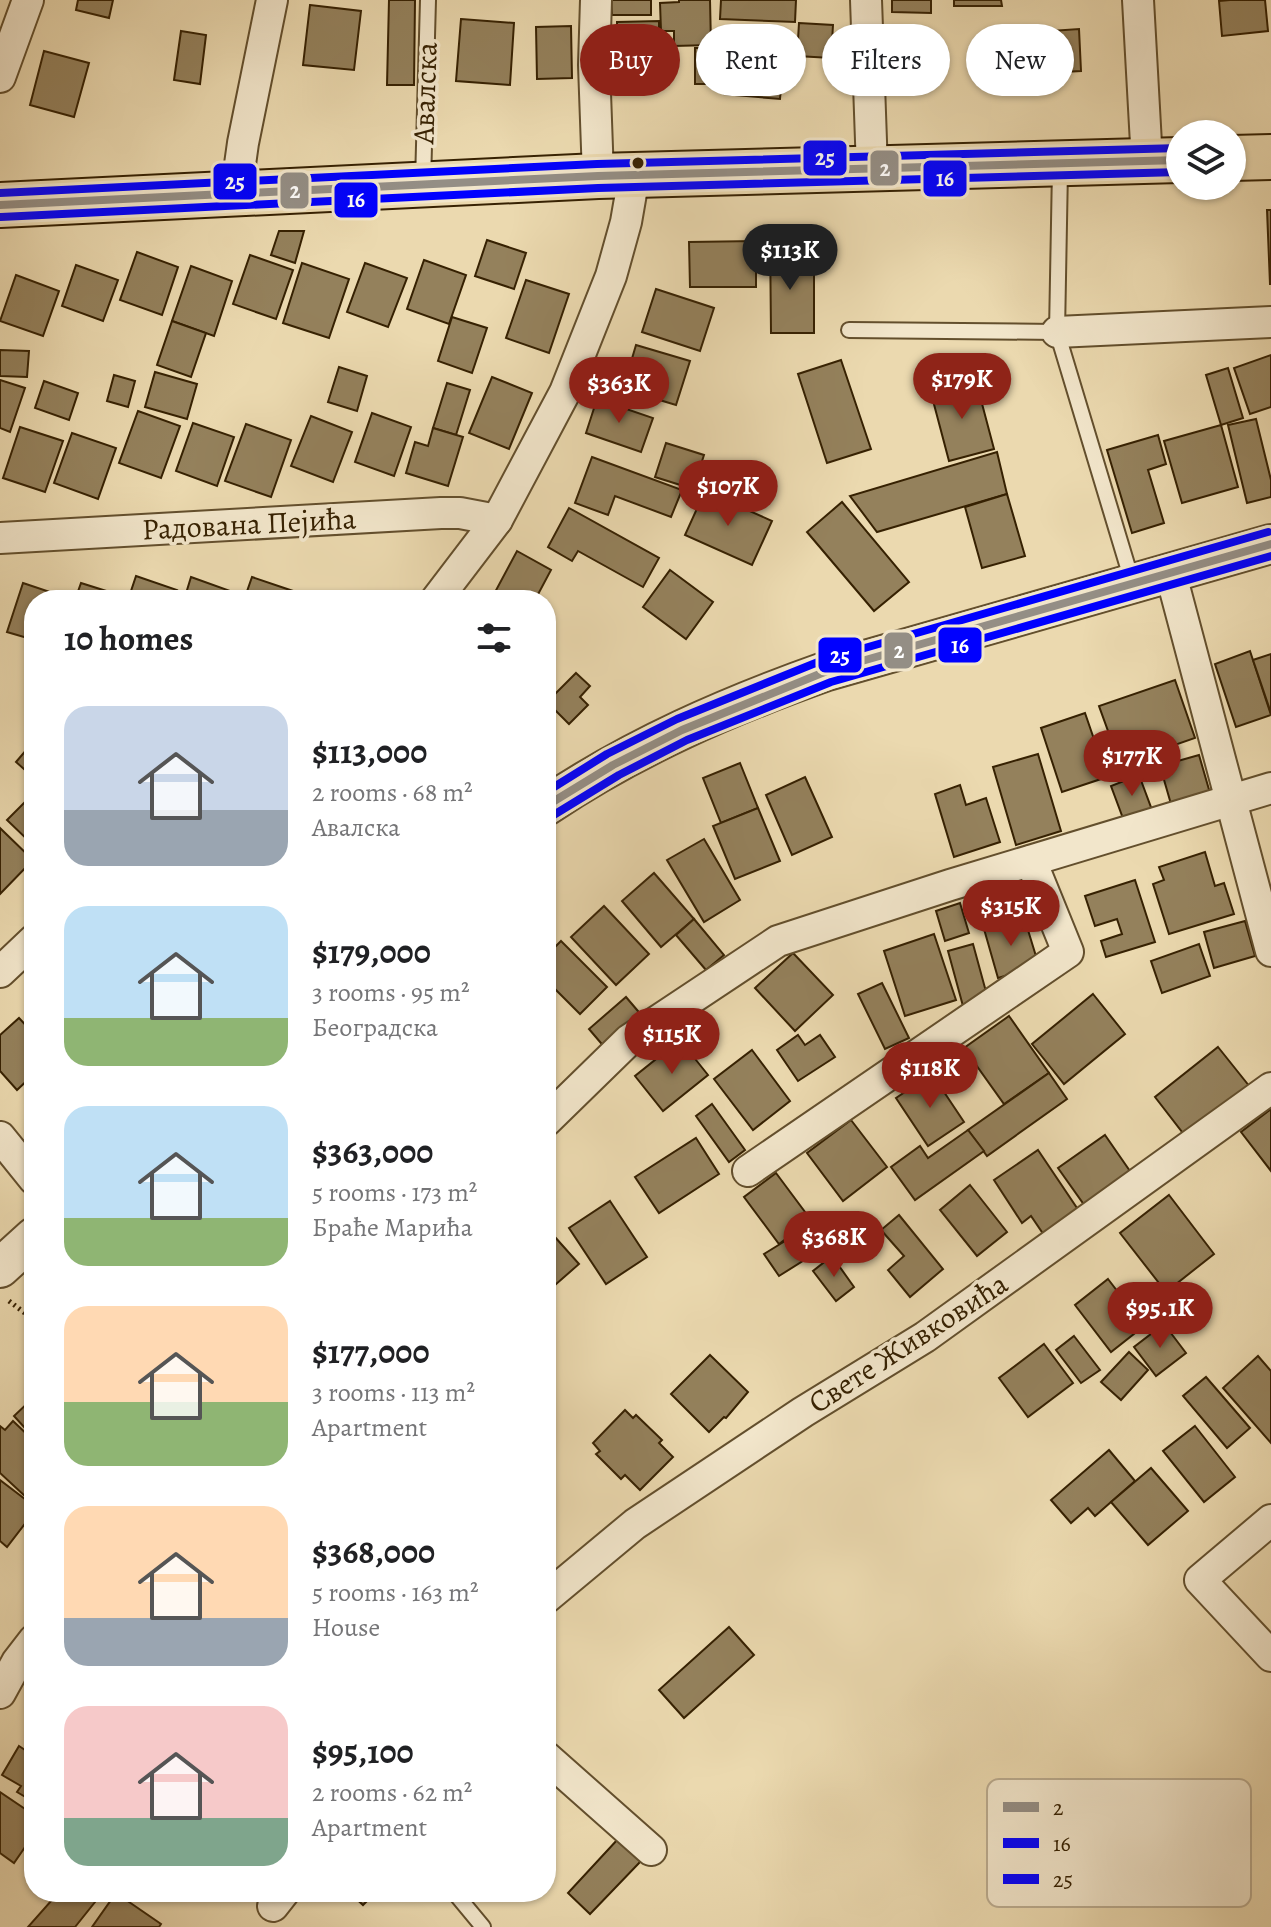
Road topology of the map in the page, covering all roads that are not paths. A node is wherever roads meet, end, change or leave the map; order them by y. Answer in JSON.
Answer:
{"nodes":[{"id":1,"x":28,"y":0,"type":"edge"},
{"id":2,"x":272,"y":0,"type":"edge"},
{"id":3,"x":428,"y":0,"type":"edge"},
{"id":4,"x":596,"y":0,"type":"edge"},
{"id":5,"x":866,"y":0,"type":"edge"},
{"id":6,"x":1138,"y":0,"type":"edge"},
{"id":7,"x":0,"y":77,"type":"edge"},
{"id":8,"x":1271,"y":157,"type":"edge"},
{"id":9,"x":1246,"y":158,"type":"edge"},
{"id":10,"x":1164,"y":161,"type":"edge"},
{"id":11,"x":1061,"y":164,"type":"junction"},
{"id":12,"x":872,"y":169,"type":"junction"},
{"id":13,"x":616,"y":176,"type":"junction"},
{"id":14,"x":423,"y":186,"type":"junction"},
{"id":15,"x":236,"y":193,"type":"junction"},
{"id":16,"x":2,"y":211,"type":"edge"},
{"id":17,"x":1271,"y":322,"type":"edge"},
{"id":18,"x":849,"y":330,"type":"dead end"},
{"id":19,"x":1057,"y":332,"type":"junction"},
{"id":20,"x":497,"y":520,"type":"junction"},
{"id":21,"x":0,"y":538,"type":"edge"},
{"id":22,"x":1271,"y":544,"type":"edge"},
{"id":23,"x":1170,"y":571,"type":"junction"},
{"id":24,"x":1133,"y":584,"type":"junction"},
{"id":25,"x":444,"y":590,"type":"edge"},
{"id":26,"x":1271,"y":788,"type":"edge"},
{"id":27,"x":556,"y":799,"type":"edge"},
{"id":28,"x":1229,"y":801,"type":"junction"},
{"id":29,"x":1031,"y":861,"type":"junction"},
{"id":30,"x":24,"y":949,"type":"edge"},
{"id":31,"x":1271,"y":951,"type":"edge"},
{"id":32,"x":0,"y":972,"type":"edge"},
{"id":33,"x":1271,"y":1088,"type":"edge"},
{"id":34,"x":556,"y":1111,"type":"edge"},
{"id":35,"x":0,"y":1137,"type":"edge"},
{"id":36,"x":24,"y":1167,"type":"edge"},
{"id":37,"x":748,"y":1171,"type":"dead end"},
{"id":38,"x":24,"y":1246,"type":"edge"},
{"id":39,"x":0,"y":1268,"type":"edge"},
{"id":40,"x":1271,"y":1520,"type":"edge"},
{"id":41,"x":556,"y":1590,"type":"edge"},
{"id":42,"x":24,"y":1653,"type":"edge"},
{"id":43,"x":1271,"y":1656,"type":"edge"},
{"id":44,"x":0,"y":1693,"type":"edge"},
{"id":45,"x":556,"y":1766,"type":"edge"},
{"id":46,"x":651,"y":1850,"type":"dead end"},
{"id":47,"x":462,"y":1902,"type":"edge"},
{"id":48,"x":483,"y":1927,"type":"edge"}],
"edges":[{"from":1,"to":7,"type":"street"},
{"from":2,"to":15,"type":"street"},
{"from":3,"to":14,"type":"lane","name":"Авалска"},
{"from":4,"to":13,"type":"street"},
{"from":5,"to":12,"type":"street"},
{"from":6,"to":10,"type":"street"},
{"from":8,"to":9,"type":"main road"},
{"from":10,"to":11,"type":"main road","name":"Авалска"},
{"from":11,"to":12,"type":"main road","name":"Авалска"},
{"from":11,"to":19,"type":"lane"},
{"from":12,"to":13,"type":"main road","name":"Авалска"},
{"from":13,"to":14,"type":"main road","name":"Авалска"},
{"from":13,"to":20,"type":"street"},
{"from":14,"to":15,"type":"main road","name":"Авалска"},
{"from":15,"to":16,"type":"main road","name":"Авалска"},
{"from":17,"to":19,"type":"street"},
{"from":18,"to":19,"type":"lane"},
{"from":19,"to":24,"type":"lane"},
{"from":20,"to":21,"type":"street","name":"Радована Пејића"},
{"from":20,"to":25,"type":"street"},
{"from":22,"to":23,"type":"street"},
{"from":23,"to":24,"type":"street"},
{"from":23,"to":28,"type":"street"},
{"from":24,"to":27,"type":"street"},
{"from":26,"to":28,"type":"street"},
{"from":28,"to":29,"type":"street"},
{"from":28,"to":31,"type":"street"},
{"from":29,"to":34,"type":"street"},
{"from":29,"to":37,"type":"street"},
{"from":30,"to":32,"type":"street"},
{"from":33,"to":41,"type":"street","name":"Свете Живковића"},
{"from":35,"to":36,"type":"street"},
{"from":38,"to":39,"type":"street"},
{"from":40,"to":43,"type":"street"},
{"from":42,"to":44,"type":"street"},
{"from":45,"to":46,"type":"street"},
{"from":47,"to":48,"type":"lane"}]}
